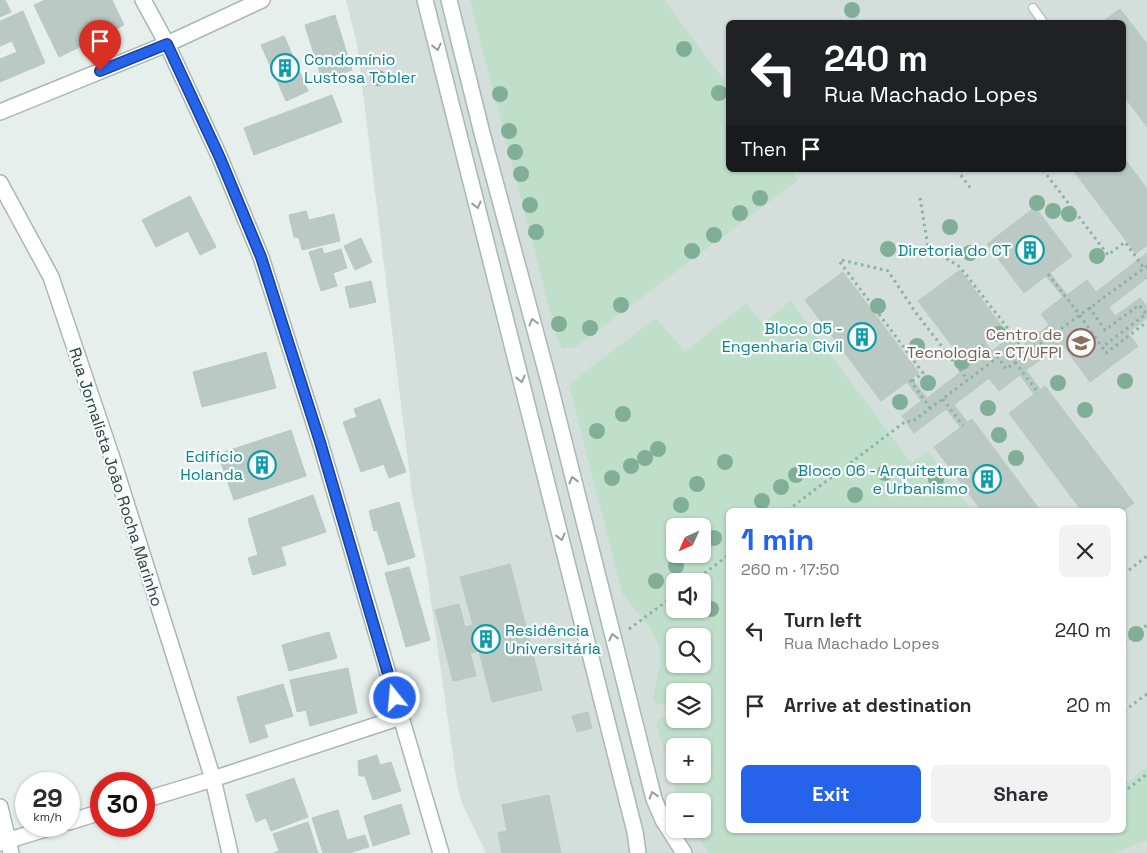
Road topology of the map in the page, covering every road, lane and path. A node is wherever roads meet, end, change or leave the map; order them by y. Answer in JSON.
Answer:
{"nodes":[{"id":1,"x":143,"y":0,"type":"edge"},
{"id":2,"x":262,"y":0,"type":"edge"},
{"id":3,"x":425,"y":0,"type":"edge"},
{"id":4,"x":449,"y":0,"type":"edge"},
{"id":5,"x":1033,"y":8,"type":"dead end"},
{"id":6,"x":1042,"y":20,"type":"edge"},
{"id":7,"x":167,"y":44,"type":"junction"},
{"id":8,"x":0,"y":112,"type":"edge"},
{"id":9,"x":960,"y":172,"type":"edge"},
{"id":10,"x":1045,"y":172,"type":"edge"},
{"id":11,"x":0,"y":183,"type":"edge"},
{"id":12,"x":971,"y":189,"type":"dead end"},
{"id":13,"x":920,"y":198,"type":"dead end"},
{"id":14,"x":1146,"y":267,"type":"edge"},
{"id":15,"x":1048,"y":274,"type":"dead end"},
{"id":16,"x":1089,"y":307,"type":"junction"},
{"id":17,"x":1079,"y":314,"type":"junction"},
{"id":18,"x":1147,"y":322,"type":"edge"},
{"id":19,"x":981,"y":345,"type":"dead end"},
{"id":20,"x":1102,"y":346,"type":"junction"},
{"id":21,"x":1027,"y":353,"type":"junction"},
{"id":22,"x":993,"y":361,"type":"junction"},
{"id":23,"x":1015,"y":362,"type":"junction"},
{"id":24,"x":968,"y":380,"type":"junction"},
{"id":25,"x":1036,"y":391,"type":"dead end"},
{"id":26,"x":943,"y":399,"type":"junction"},
{"id":27,"x":931,"y":408,"type":"junction"},
{"id":28,"x":963,"y":426,"type":"dead end"},
{"id":29,"x":791,"y":508,"type":"edge"},
{"id":30,"x":1147,"y":556,"type":"edge"},
{"id":31,"x":726,"y":557,"type":"edge"},
{"id":32,"x":1126,"y":572,"type":"edge"},
{"id":33,"x":705,"y":573,"type":"edge"},
{"id":34,"x":666,"y":601,"type":"edge"},
{"id":35,"x":1147,"y":625,"type":"edge"},
{"id":36,"x":613,"y":639,"type":"junction"},
{"id":37,"x":1126,"y":641,"type":"edge"},
{"id":38,"x":1147,"y":694,"type":"edge"},
{"id":39,"x":1126,"y":710,"type":"edge"},
{"id":40,"x":401,"y":717,"type":"junction"},
{"id":41,"x":1147,"y":774,"type":"edge"},
{"id":42,"x":213,"y":779,"type":"junction"},
{"id":43,"x":1126,"y":784,"type":"edge"},
{"id":44,"x":155,"y":797,"type":"edge"},
{"id":45,"x":0,"y":807,"type":"edge"},
{"id":46,"x":27,"y":837,"type":"edge"},
{"id":47,"x":6,"y":845,"type":"edge"},
{"id":48,"x":230,"y":853,"type":"edge"},
{"id":49,"x":441,"y":853,"type":"edge"},
{"id":50,"x":638,"y":853,"type":"edge"},
{"id":51,"x":684,"y":853,"type":"edge"}],
"edges":[{"from":1,"to":7,"type":"street"},
{"from":2,"to":7,"type":"street"},
{"from":3,"to":50,"type":"street","one_way":true},
{"from":36,"to":4,"type":"street","one_way":true},
{"from":5,"to":6,"type":"lane"},
{"from":7,"to":8,"type":"street"},
{"from":7,"to":40,"type":"street"},
{"from":9,"to":12,"type":"path"},
{"from":10,"to":14,"type":"path"},
{"from":11,"to":42,"type":"street","name":"Rua Jornalista João Rocha Marinho"},
{"from":13,"to":21,"type":"path"},
{"from":14,"to":16,"type":"path"},
{"from":15,"to":17,"type":"path"},
{"from":16,"to":17,"type":"path"},
{"from":16,"to":20,"type":"path"},
{"from":17,"to":20,"type":"path"},
{"from":17,"to":21,"type":"path"},
{"from":18,"to":20,"type":"path"},
{"from":19,"to":22,"type":"path"},
{"from":21,"to":23,"type":"path"},
{"from":22,"to":23,"type":"path"},
{"from":22,"to":24,"type":"path"},
{"from":23,"to":25,"type":"path"},
{"from":24,"to":26,"type":"path"},
{"from":24,"to":27,"type":"path"},
{"from":26,"to":27,"type":"path"},
{"from":26,"to":28,"type":"path"},
{"from":27,"to":29,"type":"path"},
{"from":30,"to":32,"type":"path"},
{"from":31,"to":33,"type":"path"},
{"from":34,"to":36,"type":"path"},
{"from":35,"to":37,"type":"path"},
{"from":51,"to":36,"type":"street","one_way":true},
{"from":38,"to":39,"type":"path"},
{"from":40,"to":42,"type":"street"},
{"from":40,"to":49,"type":"street"},
{"from":41,"to":43,"type":"path"},
{"from":42,"to":44,"type":"street"},
{"from":42,"to":48,"type":"street","name":"Rua Jornalista João Rocha Marinho"},
{"from":45,"to":47,"type":"street"},
{"from":46,"to":47,"type":"street"}]}
